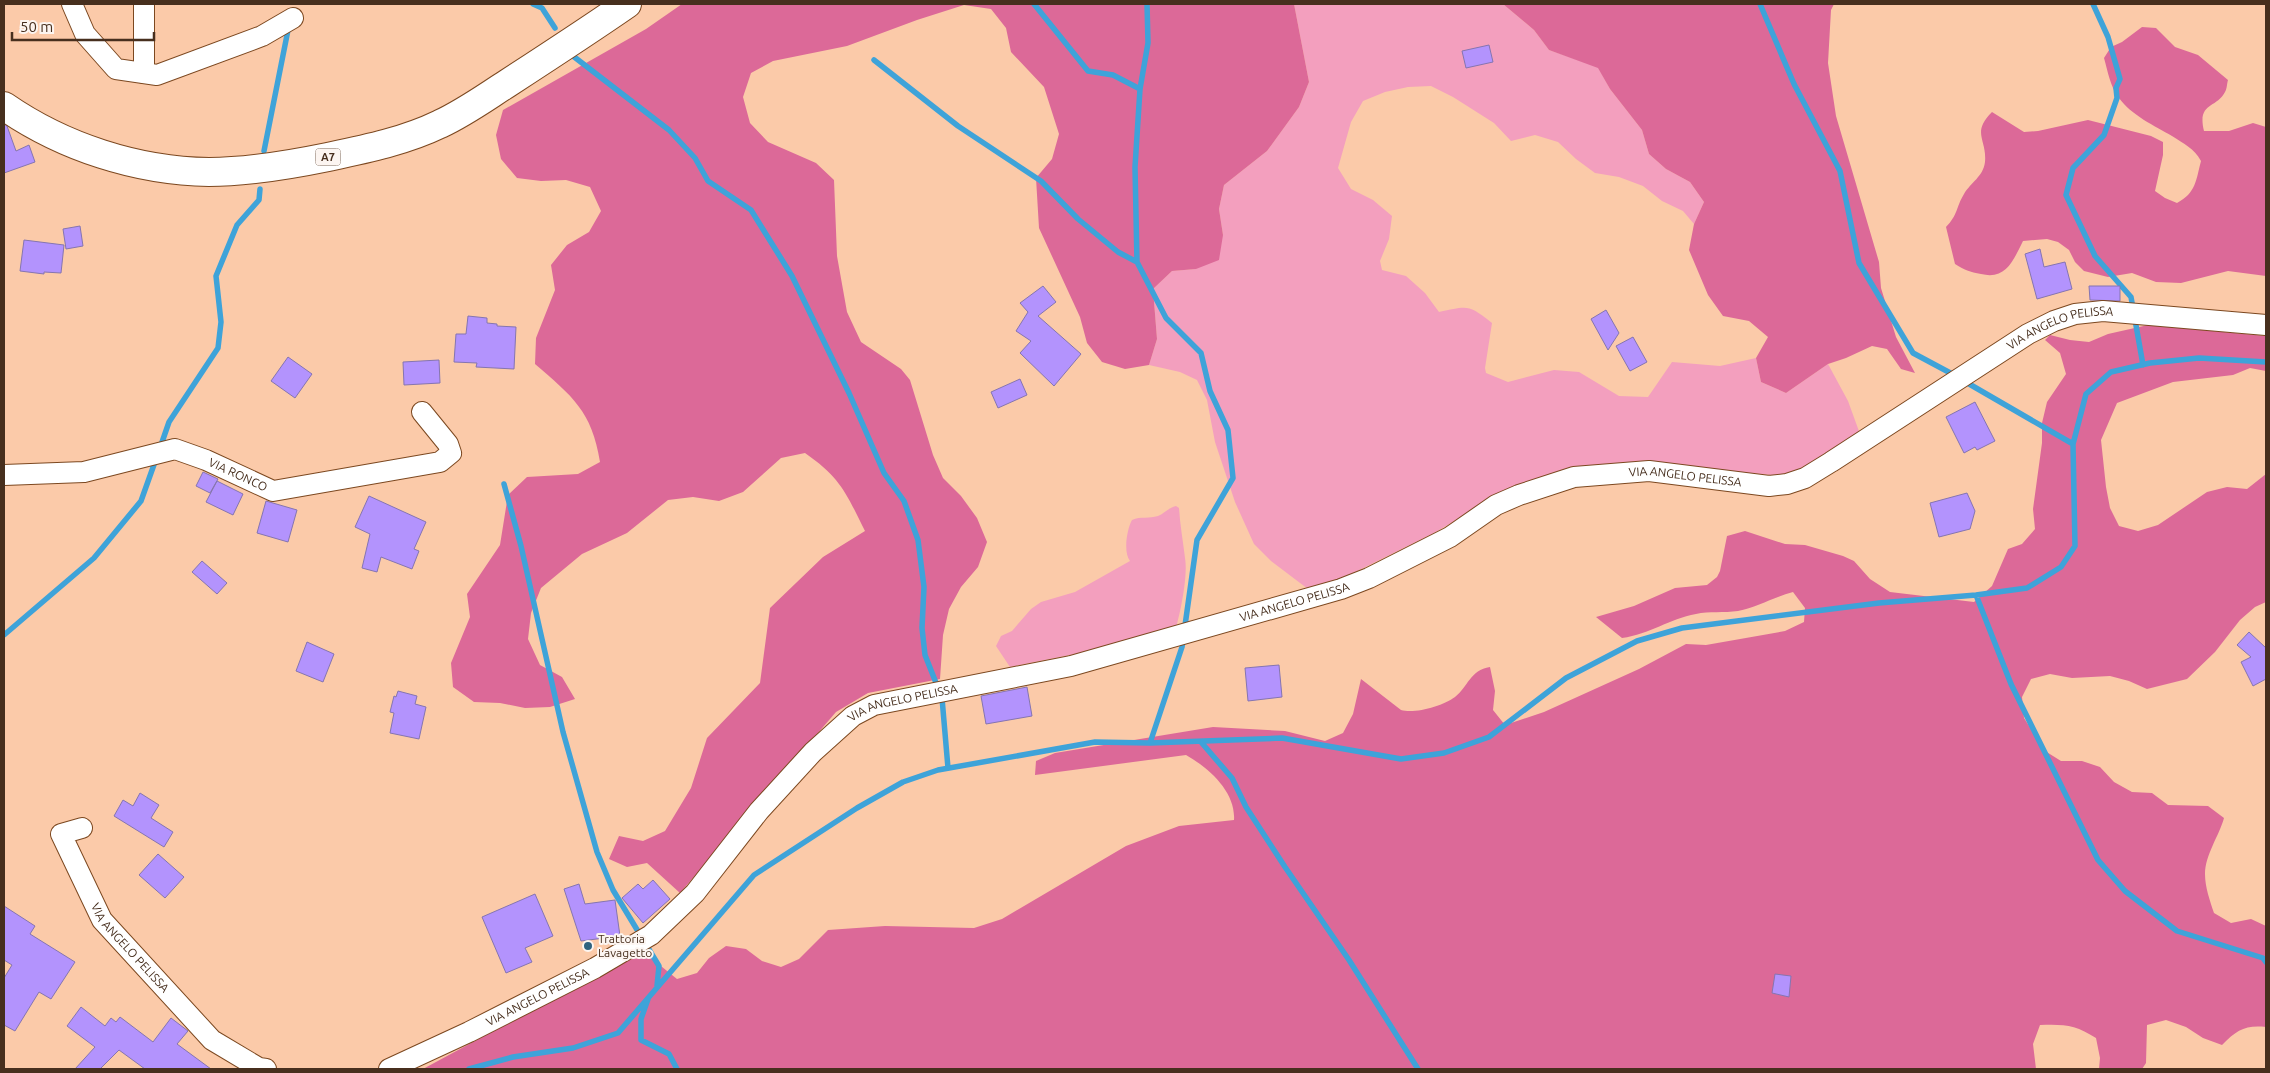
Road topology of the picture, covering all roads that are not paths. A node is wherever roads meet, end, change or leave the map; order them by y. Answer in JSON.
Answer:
{"nodes":[{"id":1,"x":72,"y":4,"type":"edge"},
{"id":2,"x":144,"y":4,"type":"edge"},
{"id":3,"x":627,"y":4,"type":"edge"},
{"id":4,"x":293,"y":18,"type":"dead end"},
{"id":5,"x":144,"y":73,"type":"junction"},
{"id":6,"x":4,"y":106,"type":"edge"},
{"id":7,"x":2266,"y":325,"type":"edge"},
{"id":8,"x":422,"y":412,"type":"dead end"},
{"id":9,"x":4,"y":475,"type":"edge"},
{"id":10,"x":82,"y":828,"type":"dead end"},
{"id":11,"x":266,"y":1069,"type":"edge"},
{"id":12,"x":389,"y":1069,"type":"edge"}],
"edges":[{"from":1,"to":5,"type":"street"},
{"from":2,"to":5,"type":"street"},
{"from":3,"to":6,"type":"highway","number":"A7"},
{"from":4,"to":5,"type":"street"},
{"from":7,"to":12,"type":"street","name":"VIA ANGELO PELISSA"},
{"from":8,"to":9,"type":"street","name":"VIA RONCO"},
{"from":10,"to":11,"type":"street","name":"VIA ANGELO PELISSA"}]}
